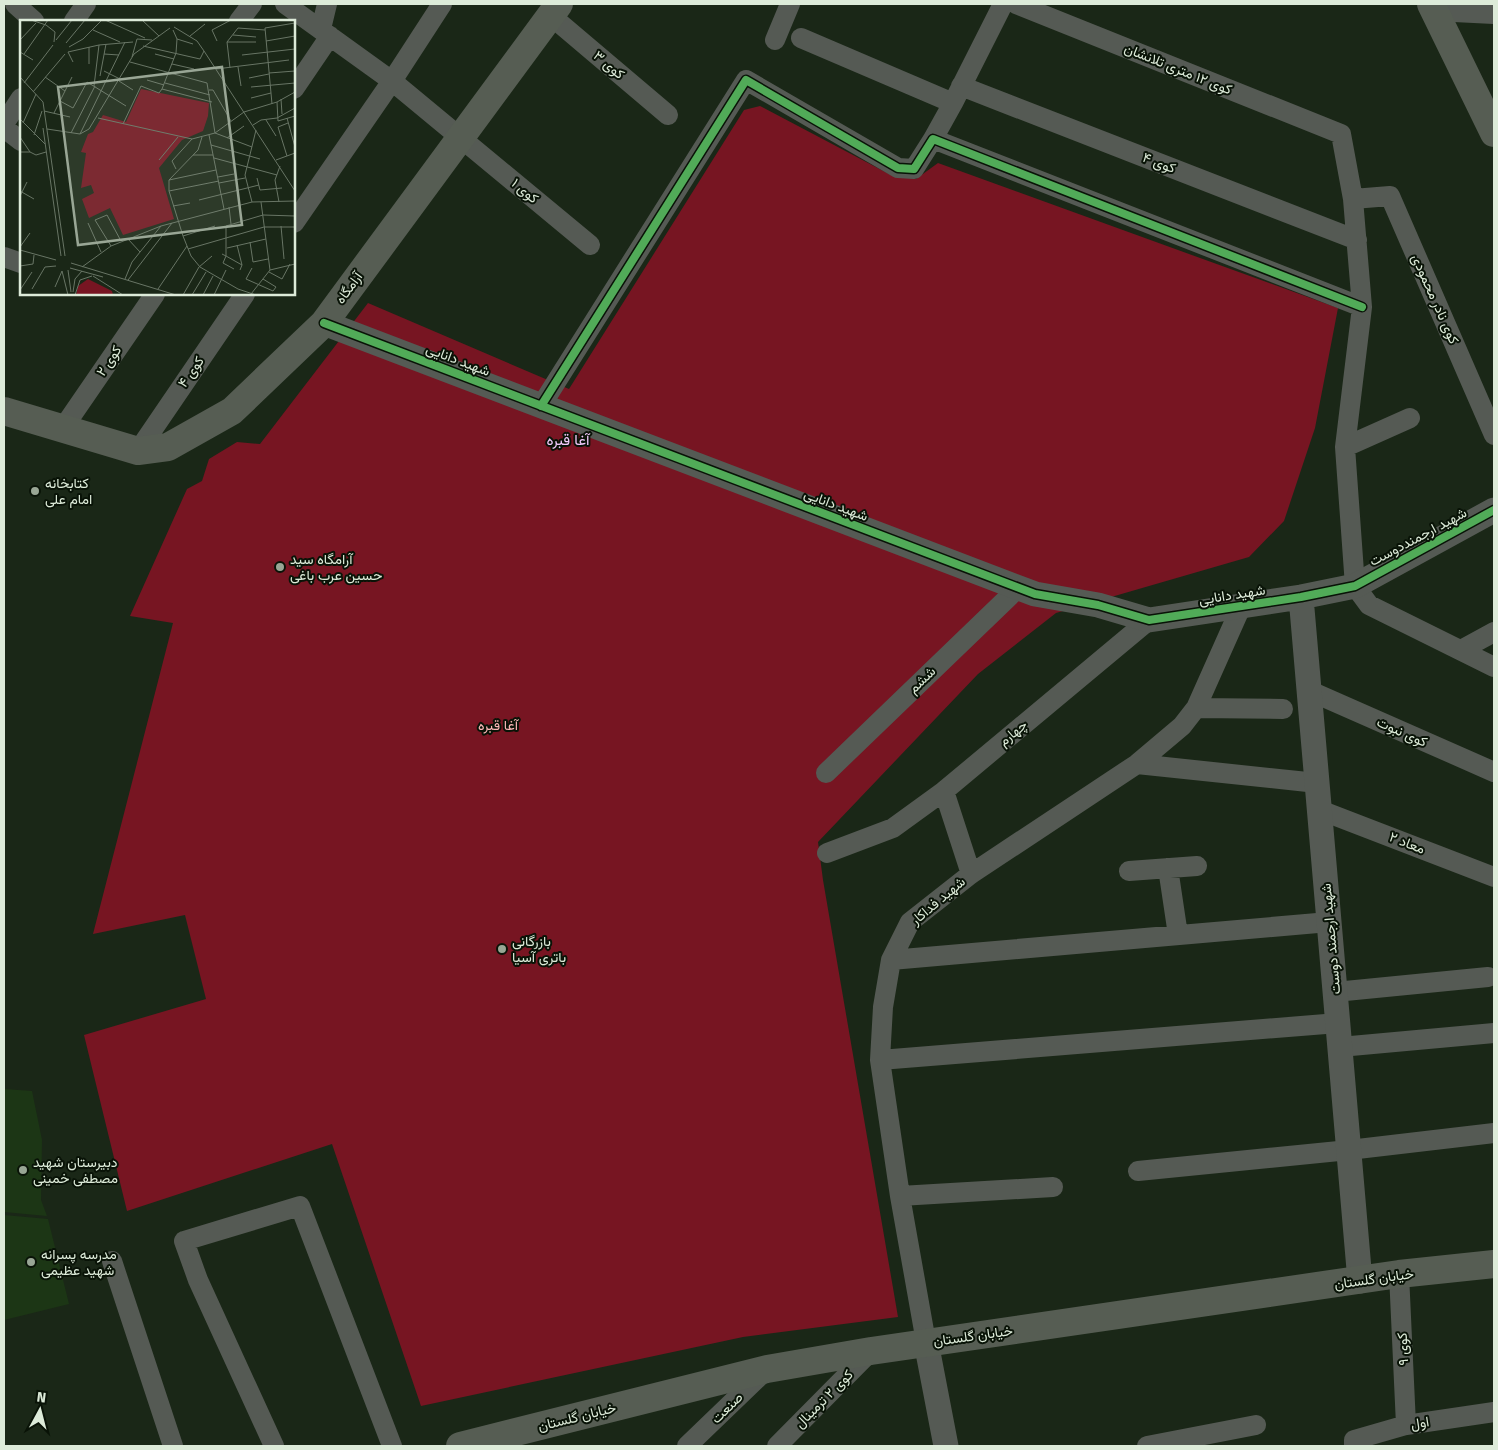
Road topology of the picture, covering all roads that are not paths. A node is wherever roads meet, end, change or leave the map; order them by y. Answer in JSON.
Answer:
{"nodes":[{"id":1,"x":15,"y":4,"type":"edge"},
{"id":2,"x":86,"y":4,"type":"edge"},
{"id":3,"x":252,"y":4,"type":"edge"},
{"id":4,"x":286,"y":4,"type":"edge"},
{"id":5,"x":327,"y":4,"type":"edge"},
{"id":6,"x":442,"y":4,"type":"edge"},
{"id":7,"x":790,"y":4,"type":"edge"},
{"id":8,"x":1003,"y":4,"type":"edge"},
{"id":9,"x":1016,"y":4,"type":"edge"},
{"id":10,"x":1432,"y":8,"type":"edge"},
{"id":11,"x":555,"y":9,"type":"edge"},
{"id":12,"x":1494,"y":14,"type":"edge"},
{"id":13,"x":33,"y":20,"type":"edge"},
{"id":14,"x":75,"y":20,"type":"edge"},
{"id":15,"x":240,"y":20,"type":"edge"},
{"id":16,"x":325,"y":33,"type":"junction"},
{"id":17,"x":802,"y":38,"type":"dead end"},
{"id":18,"x":775,"y":40,"type":"dead end"},
{"id":19,"x":392,"y":81,"type":"junction"},
{"id":20,"x":295,"y":88,"type":"edge"},
{"id":21,"x":957,"y":95,"type":"junction"},
{"id":22,"x":20,"y":100,"type":"edge"},
{"id":23,"x":668,"y":115,"type":"dead end"},
{"id":24,"x":4,"y":124,"type":"edge"},
{"id":25,"x":4,"y":128,"type":"edge"},
{"id":26,"x":1494,"y":133,"type":"edge"},
{"id":27,"x":460,"y":136,"type":"junction"},
{"id":28,"x":933,"y":139,"type":"junction"},
{"id":29,"x":20,"y":140,"type":"edge"},
{"id":30,"x":1353,"y":199,"type":"junction"},
{"id":31,"x":295,"y":223,"type":"edge"},
{"id":32,"x":1357,"y":240,"type":"junction"},
{"id":33,"x":590,"y":245,"type":"dead end"},
{"id":34,"x":4,"y":257,"type":"edge"},
{"id":35,"x":20,"y":263,"type":"edge"},
{"id":36,"x":154,"y":295,"type":"edge"},
{"id":37,"x":244,"y":295,"type":"edge"},
{"id":38,"x":1362,"y":307,"type":"junction"},
{"id":39,"x":324,"y":323,"type":"junction"},
{"id":40,"x":541,"y":406,"type":"junction"},
{"id":41,"x":4,"y":412,"type":"edge"},
{"id":42,"x":1410,"y":418,"type":"dead end"},
{"id":43,"x":63,"y":428,"type":"junction"},
{"id":44,"x":1494,"y":435,"type":"edge"},
{"id":45,"x":1345,"y":446,"type":"junction"},
{"id":46,"x":138,"y":451,"type":"junction"},
{"id":47,"x":1494,"y":510,"type":"edge"},
{"id":48,"x":1355,"y":586,"type":"junction"},
{"id":49,"x":1018,"y":588,"type":"junction"},
{"id":50,"x":1301,"y":597,"type":"junction"},
{"id":51,"x":1241,"y":607,"type":"junction"},
{"id":52,"x":1149,"y":620,"type":"junction"},
{"id":53,"x":1494,"y":632,"type":"edge"},
{"id":54,"x":1461,"y":650,"type":"junction"},
{"id":55,"x":1494,"y":667,"type":"edge"},
{"id":56,"x":1310,"y":691,"type":"junction"},
{"id":57,"x":1196,"y":708,"type":"junction"},
{"id":58,"x":1283,"y":709,"type":"dead end"},
{"id":59,"x":1136,"y":764,"type":"junction"},
{"id":60,"x":826,"y":772,"type":"dead end"},
{"id":61,"x":1494,"y":772,"type":"edge"},
{"id":62,"x":1317,"y":783,"type":"junction"},
{"id":63,"x":944,"y":791,"type":"junction"},
{"id":64,"x":1320,"y":810,"type":"junction"},
{"id":65,"x":827,"y":853,"type":"dead end"},
{"id":66,"x":1197,"y":866,"type":"dead end"},
{"id":67,"x":1168,"y":868,"type":"junction"},
{"id":68,"x":1129,"y":871,"type":"dead end"},
{"id":69,"x":971,"y":874,"type":"junction"},
{"id":70,"x":1494,"y":877,"type":"edge"},
{"id":71,"x":1329,"y":922,"type":"junction"},
{"id":72,"x":1178,"y":934,"type":"junction"},
{"id":73,"x":891,"y":960,"type":"junction"},
{"id":74,"x":1488,"y":977,"type":"dead end"},
{"id":75,"x":1336,"y":992,"type":"junction"},
{"id":76,"x":1338,"y":1022,"type":"junction"},
{"id":77,"x":1494,"y":1033,"type":"edge"},
{"id":78,"x":1340,"y":1047,"type":"junction"},
{"id":79,"x":880,"y":1060,"type":"junction"},
{"id":80,"x":1494,"y":1132,"type":"edge"},
{"id":81,"x":1349,"y":1150,"type":"junction"},
{"id":82,"x":1138,"y":1171,"type":"dead end"},
{"id":83,"x":1053,"y":1187,"type":"dead end"},
{"id":84,"x":900,"y":1196,"type":"junction"},
{"id":85,"x":112,"y":1261,"type":"dead end"},
{"id":86,"x":1494,"y":1264,"type":"edge"},
{"id":87,"x":1399,"y":1274,"type":"junction"},
{"id":88,"x":1360,"y":1281,"type":"junction"},
{"id":89,"x":926,"y":1342,"type":"junction"},
{"id":90,"x":871,"y":1351,"type":"junction"},
{"id":91,"x":767,"y":1369,"type":"junction"},
{"id":92,"x":1494,"y":1412,"type":"edge"},
{"id":93,"x":1256,"y":1425,"type":"dead end"},
{"id":94,"x":1406,"y":1425,"type":"junction"},
{"id":95,"x":172,"y":1446,"type":"edge"},
{"id":96,"x":274,"y":1446,"type":"edge"},
{"id":97,"x":392,"y":1446,"type":"edge"},
{"id":98,"x":461,"y":1446,"type":"edge"},
{"id":99,"x":687,"y":1446,"type":"edge"},
{"id":100,"x":777,"y":1446,"type":"edge"},
{"id":101,"x":946,"y":1446,"type":"edge"},
{"id":102,"x":1147,"y":1446,"type":"edge"},
{"id":103,"x":1354,"y":1446,"type":"edge"}],
"edges":[{"from":1,"to":13,"type":"street"},
{"from":2,"to":14,"type":"street"},
{"from":3,"to":15,"type":"street"},
{"from":4,"to":16,"type":"street","name":"کوی ۱"},
{"from":5,"to":16,"type":"street"},
{"from":6,"to":19,"type":"street"},
{"from":7,"to":18,"type":"street"},
{"from":8,"to":21,"type":"street"},
{"from":9,"to":30,"type":"street","name":"کوی ۱۲ متری تلانشان"},
{"from":10,"to":12,"type":"street"},
{"from":10,"to":26,"type":"main road"},
{"from":11,"to":23,"type":"street","name":"کوی ۳"},
{"from":11,"to":27,"type":"main road","name":"آرامگاه"},
{"from":16,"to":19,"type":"street","name":"کوی ۱"},
{"from":16,"to":20,"type":"street"},
{"from":17,"to":21,"type":"street","name":"کوی ۴"},
{"from":19,"to":27,"type":"street","name":"کوی ۱"},
{"from":19,"to":31,"type":"street"},
{"from":21,"to":28,"type":"street"},
{"from":21,"to":32,"type":"street","name":"کوی ۴"},
{"from":22,"to":24,"type":"street"},
{"from":25,"to":29,"type":"street"},
{"from":27,"to":33,"type":"street","name":"کوی ۱"},
{"from":27,"to":39,"type":"main road","name":"آرامگاه"},
{"from":28,"to":38,"type":"street"},
{"from":28,"to":40,"type":"street"},
{"from":30,"to":32,"type":"street"},
{"from":30,"to":44,"type":"street","name":"کوی نادر محمودی"},
{"from":32,"to":38,"type":"street"},
{"from":34,"to":35,"type":"street"},
{"from":36,"to":43,"type":"street","name":"کوی ۲"},
{"from":37,"to":46,"type":"street","name":"کوی ۴"},
{"from":38,"to":45,"type":"street"},
{"from":39,"to":40,"type":"street","name":"شهید دانایی"},
{"from":39,"to":46,"type":"main road","name":"آرامگاه"},
{"from":40,"to":49,"type":"street","name":"شهید دانایی"},
{"from":41,"to":43,"type":"main road","name":"آرامگاه"},
{"from":42,"to":45,"type":"street"},
{"from":43,"to":46,"type":"main road","name":"آرامگاه"},
{"from":45,"to":48,"type":"street"},
{"from":47,"to":48,"type":"street","name":"شهید ارجمنددوست"},
{"from":48,"to":50,"type":"street","name":"شهید دانایی"},
{"from":48,"to":54,"type":"street"},
{"from":49,"to":52,"type":"street","name":"شهید دانایی"},
{"from":49,"to":60,"type":"street","name":"ششم"},
{"from":50,"to":51,"type":"street","name":"شهید دانایی"},
{"from":50,"to":56,"type":"street","name":"شهید ارجمند دوست"},
{"from":51,"to":52,"type":"street","name":"شهید دانایی"},
{"from":51,"to":57,"type":"street","name":"شهید فداکار"},
{"from":52,"to":63,"type":"street","name":"چهارم"},
{"from":53,"to":54,"type":"street"},
{"from":54,"to":55,"type":"street"},
{"from":56,"to":61,"type":"street","name":"کوی نبوت"},
{"from":56,"to":62,"type":"street","name":"شهید ارجمند دوست"},
{"from":57,"to":58,"type":"street"},
{"from":57,"to":59,"type":"street","name":"شهید فداکار"},
{"from":59,"to":62,"type":"street"},
{"from":59,"to":69,"type":"street","name":"شهید فداکار"},
{"from":62,"to":64,"type":"street","name":"شهید ارجمند دوست"},
{"from":63,"to":65,"type":"street","name":"چهارم"},
{"from":63,"to":69,"type":"street"},
{"from":64,"to":70,"type":"street","name":"معاد ۲"},
{"from":64,"to":71,"type":"street","name":"شهید ارجمند دوست"},
{"from":66,"to":67,"type":"street"},
{"from":67,"to":68,"type":"street"},
{"from":67,"to":72,"type":"street"},
{"from":69,"to":73,"type":"street","name":"شهید فداکار"},
{"from":71,"to":72,"type":"street"},
{"from":71,"to":75,"type":"street","name":"شهید ارجمند دوست"},
{"from":72,"to":73,"type":"street"},
{"from":73,"to":79,"type":"street","name":"شهید فداکار"},
{"from":74,"to":75,"type":"street"},
{"from":75,"to":76,"type":"street","name":"شهید ارجمند دوست"},
{"from":76,"to":78,"type":"street","name":"شهید ارجمند دوست"},
{"from":76,"to":79,"type":"street"},
{"from":77,"to":78,"type":"street"},
{"from":78,"to":81,"type":"street","name":"شهید ارجمند دوست"},
{"from":79,"to":84,"type":"street","name":"شهید فداکار"},
{"from":80,"to":81,"type":"street"},
{"from":81,"to":82,"type":"street"},
{"from":81,"to":88,"type":"street","name":"شهید ارجمند دوست"},
{"from":83,"to":84,"type":"street"},
{"from":84,"to":89,"type":"street","name":"شهید فداکار"},
{"from":85,"to":95,"type":"street"},
{"from":86,"to":87,"type":"main road","name":"خیابان گلستان"},
{"from":87,"to":88,"type":"main road","name":"خیابان گلستان"},
{"from":87,"to":94,"type":"street","name":"کوی ۹"},
{"from":88,"to":89,"type":"main road","name":"خیابان گلستان"},
{"from":89,"to":90,"type":"main road","name":"خیابان گلستان"},
{"from":89,"to":101,"type":"street"},
{"from":90,"to":91,"type":"main road","name":"خیابان گلستان"},
{"from":90,"to":100,"type":"street","name":"کوی ۲ ترمینال"},
{"from":91,"to":98,"type":"main road","name":"خیابان گلستان"},
{"from":91,"to":99,"type":"street","name":"صنعت"},
{"from":92,"to":94,"type":"street","name":"اول"},
{"from":93,"to":102,"type":"street"},
{"from":94,"to":103,"type":"street","name":"اول"},
{"from":96,"to":97,"type":"street"}]}
